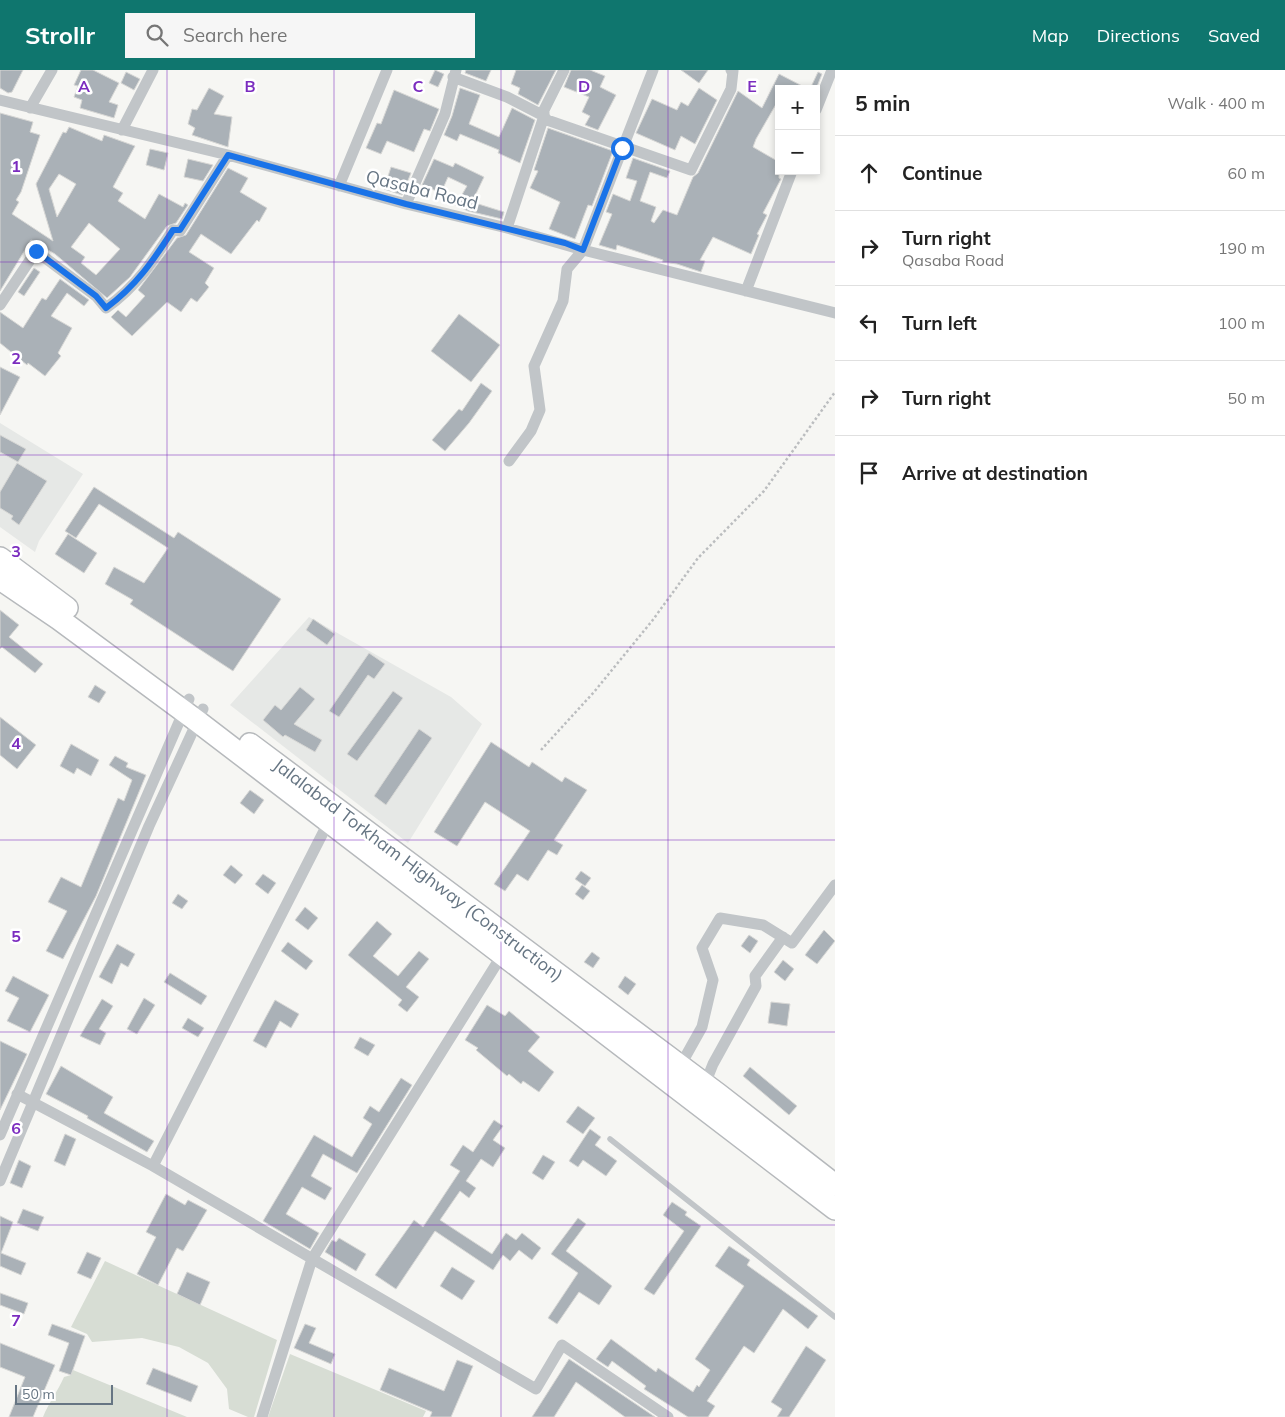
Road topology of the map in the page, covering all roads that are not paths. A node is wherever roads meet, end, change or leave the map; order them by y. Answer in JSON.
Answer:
{"nodes":[{"id":1,"x":52,"y":70,"type":"edge"},
{"id":2,"x":154,"y":70,"type":"edge"},
{"id":3,"x":387,"y":70,"type":"edge"},
{"id":4,"x":564,"y":70,"type":"edge"},
{"id":5,"x":653,"y":70,"type":"edge"},
{"id":6,"x":732,"y":70,"type":"edge"},
{"id":7,"x":832,"y":70,"type":"edge"},
{"id":8,"x":455,"y":74,"type":"edge"},
{"id":9,"x":0,"y":100,"type":"edge"},
{"id":10,"x":820,"y":100,"type":"edge"},
{"id":11,"x":30,"y":108,"type":"junction"},
{"id":12,"x":544,"y":116,"type":"junction"},
{"id":13,"x":122,"y":130,"type":"junction"},
{"id":14,"x":622,"y":148,"type":"junction"},
{"id":15,"x":228,"y":155,"type":"junction"},
{"id":16,"x":790,"y":175,"type":"edge"},
{"id":17,"x":339,"y":186,"type":"junction"},
{"id":18,"x":406,"y":204,"type":"junction"},
{"id":19,"x":507,"y":228,"type":"junction"},
{"id":20,"x":583,"y":250,"type":"junction"},
{"id":21,"x":746,"y":291,"type":"junction"},
{"id":22,"x":0,"y":305,"type":"edge"},
{"id":23,"x":835,"y":313,"type":"edge"},
{"id":24,"x":509,"y":462,"type":"dead end"},
{"id":25,"x":0,"y":558,"type":"edge"},
{"id":26,"x":0,"y":566,"type":"edge"},
{"id":27,"x":0,"y":579,"type":"edge"},
{"id":28,"x":59,"y":619,"type":"junction"},
{"id":29,"x":193,"y":710,"type":"junction"},
{"id":30,"x":164,"y":754,"type":"junction"},
{"id":31,"x":178,"y":761,"type":"junction"},
{"id":32,"x":328,"y":823,"type":"junction"},
{"id":33,"x":835,"y":885,"type":"edge"},
{"id":34,"x":783,"y":937,"type":"junction"},
{"id":35,"x":502,"y":956,"type":"junction"},
{"id":36,"x":591,"y":1011,"type":"junction"},
{"id":37,"x":675,"y":1074,"type":"junction"},
{"id":38,"x":705,"y":1084,"type":"junction"},
{"id":39,"x":17,"y":1094,"type":"junction"},
{"id":40,"x":35,"y":1103,"type":"junction"},
{"id":41,"x":0,"y":1135,"type":"edge"},
{"id":42,"x":610,"y":1139,"type":"dead end"},
{"id":43,"x":153,"y":1166,"type":"junction"},
{"id":44,"x":0,"y":1181,"type":"edge"},
{"id":45,"x":835,"y":1185,"type":"edge"},
{"id":46,"x":835,"y":1209,"type":"edge"},
{"id":47,"x":312,"y":1258,"type":"junction"},
{"id":48,"x":835,"y":1318,"type":"edge"},
{"id":49,"x":262,"y":1417,"type":"edge"},
{"id":50,"x":668,"y":1417,"type":"edge"}],
"edges":[{"from":1,"to":11,"type":"street"},
{"from":2,"to":13,"type":"street"},
{"from":3,"to":17,"type":"street"},
{"from":4,"to":12,"type":"street"},
{"from":5,"to":14,"type":"street"},
{"from":6,"to":14,"type":"street"},
{"from":7,"to":10,"type":"street"},
{"from":8,"to":12,"type":"street"},
{"from":8,"to":18,"type":"street"},
{"from":9,"to":11,"type":"street","name":"Qasaba Road"},
{"from":11,"to":13,"type":"street","name":"Qasaba Road"},
{"from":12,"to":14,"type":"street"},
{"from":12,"to":19,"type":"street"},
{"from":13,"to":15,"type":"street","name":"Qasaba Road"},
{"from":14,"to":20,"type":"street"},
{"from":15,"to":17,"type":"street","name":"Qasaba Road"},
{"from":15,"to":22,"type":"street"},
{"from":16,"to":21,"type":"street"},
{"from":17,"to":18,"type":"street","name":"Qasaba Road"},
{"from":18,"to":19,"type":"street","name":"Qasaba Road"},
{"from":19,"to":20,"type":"street","name":"Qasaba Road"},
{"from":20,"to":21,"type":"street","name":"Qasaba Road"},
{"from":20,"to":24,"type":"street"},
{"from":21,"to":23,"type":"street","name":"Qasaba Road"},
{"from":25,"to":29,"type":"highway","name":"Jalalabad Torkham Highway (Construction)"},
{"from":26,"to":28,"type":"highway"},
{"from":27,"to":28,"type":"highway"},
{"from":28,"to":29,"type":"highway"},
{"from":29,"to":30,"type":"street"},
{"from":29,"to":31,"type":"street"},
{"from":29,"to":32,"type":"highway"},
{"from":29,"to":36,"type":"highway","name":"Jalalabad Torkham Highway (Construction)"},
{"from":30,"to":31,"type":"street"},
{"from":30,"to":39,"type":"street"},
{"from":31,"to":40,"type":"street"},
{"from":32,"to":35,"type":"highway"},
{"from":32,"to":43,"type":"street"},
{"from":33,"to":34,"type":"street"},
{"from":34,"to":37,"type":"street"},
{"from":34,"to":38,"type":"street"},
{"from":35,"to":36,"type":"highway"},
{"from":35,"to":47,"type":"street"},
{"from":36,"to":37,"type":"highway","name":"Jalalabad Torkham Highway (Construction)"},
{"from":37,"to":38,"type":"highway","name":"Jalalabad Torkham Highway (Construction)"},
{"from":37,"to":46,"type":"highway"},
{"from":38,"to":45,"type":"highway","name":"Jalalabad Torkham Highway (Construction)"},
{"from":39,"to":40,"type":"street"},
{"from":39,"to":41,"type":"street"},
{"from":40,"to":43,"type":"street"},
{"from":40,"to":44,"type":"street"},
{"from":42,"to":48,"type":"lane"},
{"from":43,"to":47,"type":"street"},
{"from":47,"to":49,"type":"street"},
{"from":47,"to":50,"type":"street"}]}
